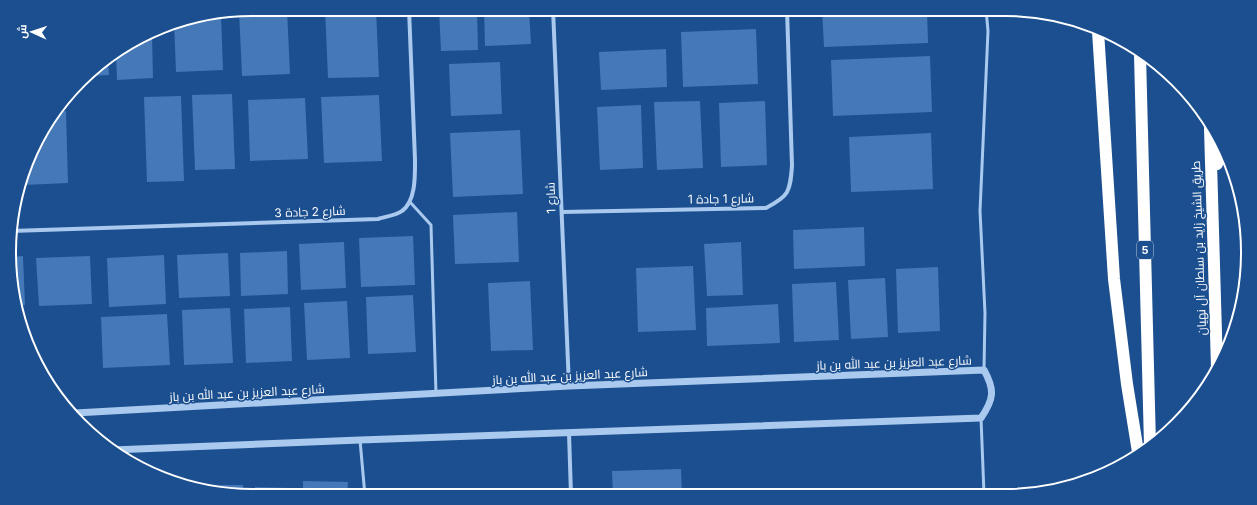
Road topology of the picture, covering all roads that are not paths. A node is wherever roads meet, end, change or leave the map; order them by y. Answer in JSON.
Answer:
{"nodes":[{"id":1,"x":409,"y":16,"type":"edge"},
{"id":2,"x":553,"y":16,"type":"edge"},
{"id":3,"x":788,"y":16,"type":"edge"},
{"id":4,"x":987,"y":16,"type":"edge"},
{"id":5,"x":1098,"y":35,"type":"edge"},
{"id":6,"x":1140,"y":59,"type":"edge"},
{"id":7,"x":1210,"y":136,"type":"edge"},
{"id":8,"x":1219,"y":152,"type":"edge"},
{"id":9,"x":410,"y":202,"type":"junction"},
{"id":10,"x":562,"y":212,"type":"junction"},
{"id":11,"x":1212,"y":221,"type":"junction"},
{"id":12,"x":17,"y":231,"type":"edge"},
{"id":13,"x":1217,"y":358,"type":"edge"},
{"id":14,"x":984,"y":370,"type":"junction"},
{"id":15,"x":569,"y":386,"type":"junction"},
{"id":16,"x":436,"y":394,"type":"junction"},
{"id":17,"x":79,"y":413,"type":"edge"},
{"id":18,"x":981,"y":418,"type":"junction"},
{"id":19,"x":569,"y":433,"type":"junction"},
{"id":20,"x":1150,"y":438,"type":"edge"},
{"id":21,"x":360,"y":440,"type":"junction"},
{"id":22,"x":1137,"y":448,"type":"edge"},
{"id":23,"x":122,"y":450,"type":"edge"},
{"id":24,"x":364,"y":489,"type":"edge"},
{"id":25,"x":571,"y":489,"type":"edge"},
{"id":26,"x":984,"y":489,"type":"edge"}],
"edges":[{"from":1,"to":9,"type":"street"},
{"from":2,"to":10,"type":"street","name":"شارع 1"},
{"from":3,"to":10,"type":"street","name":"شارع 1 جادة 1"},
{"from":4,"to":14,"type":"lane"},
{"from":5,"to":22,"type":"highway"},
{"from":6,"to":20,"type":"highway","number":"5"},
{"from":7,"to":11,"type":"highway","name":"طريق الشيخ زايد بن سلطان آل نهيان"},
{"from":8,"to":11,"type":"highway"},
{"from":9,"to":12,"type":"street","name":"شارع 2 جادة 3"},
{"from":9,"to":16,"type":"lane"},
{"from":10,"to":15,"type":"street","name":"شارع 1"},
{"from":11,"to":13,"type":"highway","name":"طريق الشيخ زايد بن سلطان آل نهيان"},
{"from":14,"to":15,"type":"street","name":"شارع عبد العزيز بن عبد الله بن باز"},
{"from":14,"to":18,"type":"street","name":"شارع عبد العزيز بن عبد الله بن باز"},
{"from":15,"to":16,"type":"street","name":"شارع عبد العزيز بن عبد الله بن باز"},
{"from":16,"to":17,"type":"street","name":"شارع عبد العزيز بن عبد الله بن باز"},
{"from":18,"to":19,"type":"street"},
{"from":18,"to":26,"type":"lane"},
{"from":19,"to":21,"type":"street"},
{"from":19,"to":25,"type":"street"},
{"from":21,"to":23,"type":"street"},
{"from":21,"to":24,"type":"lane"}]}
